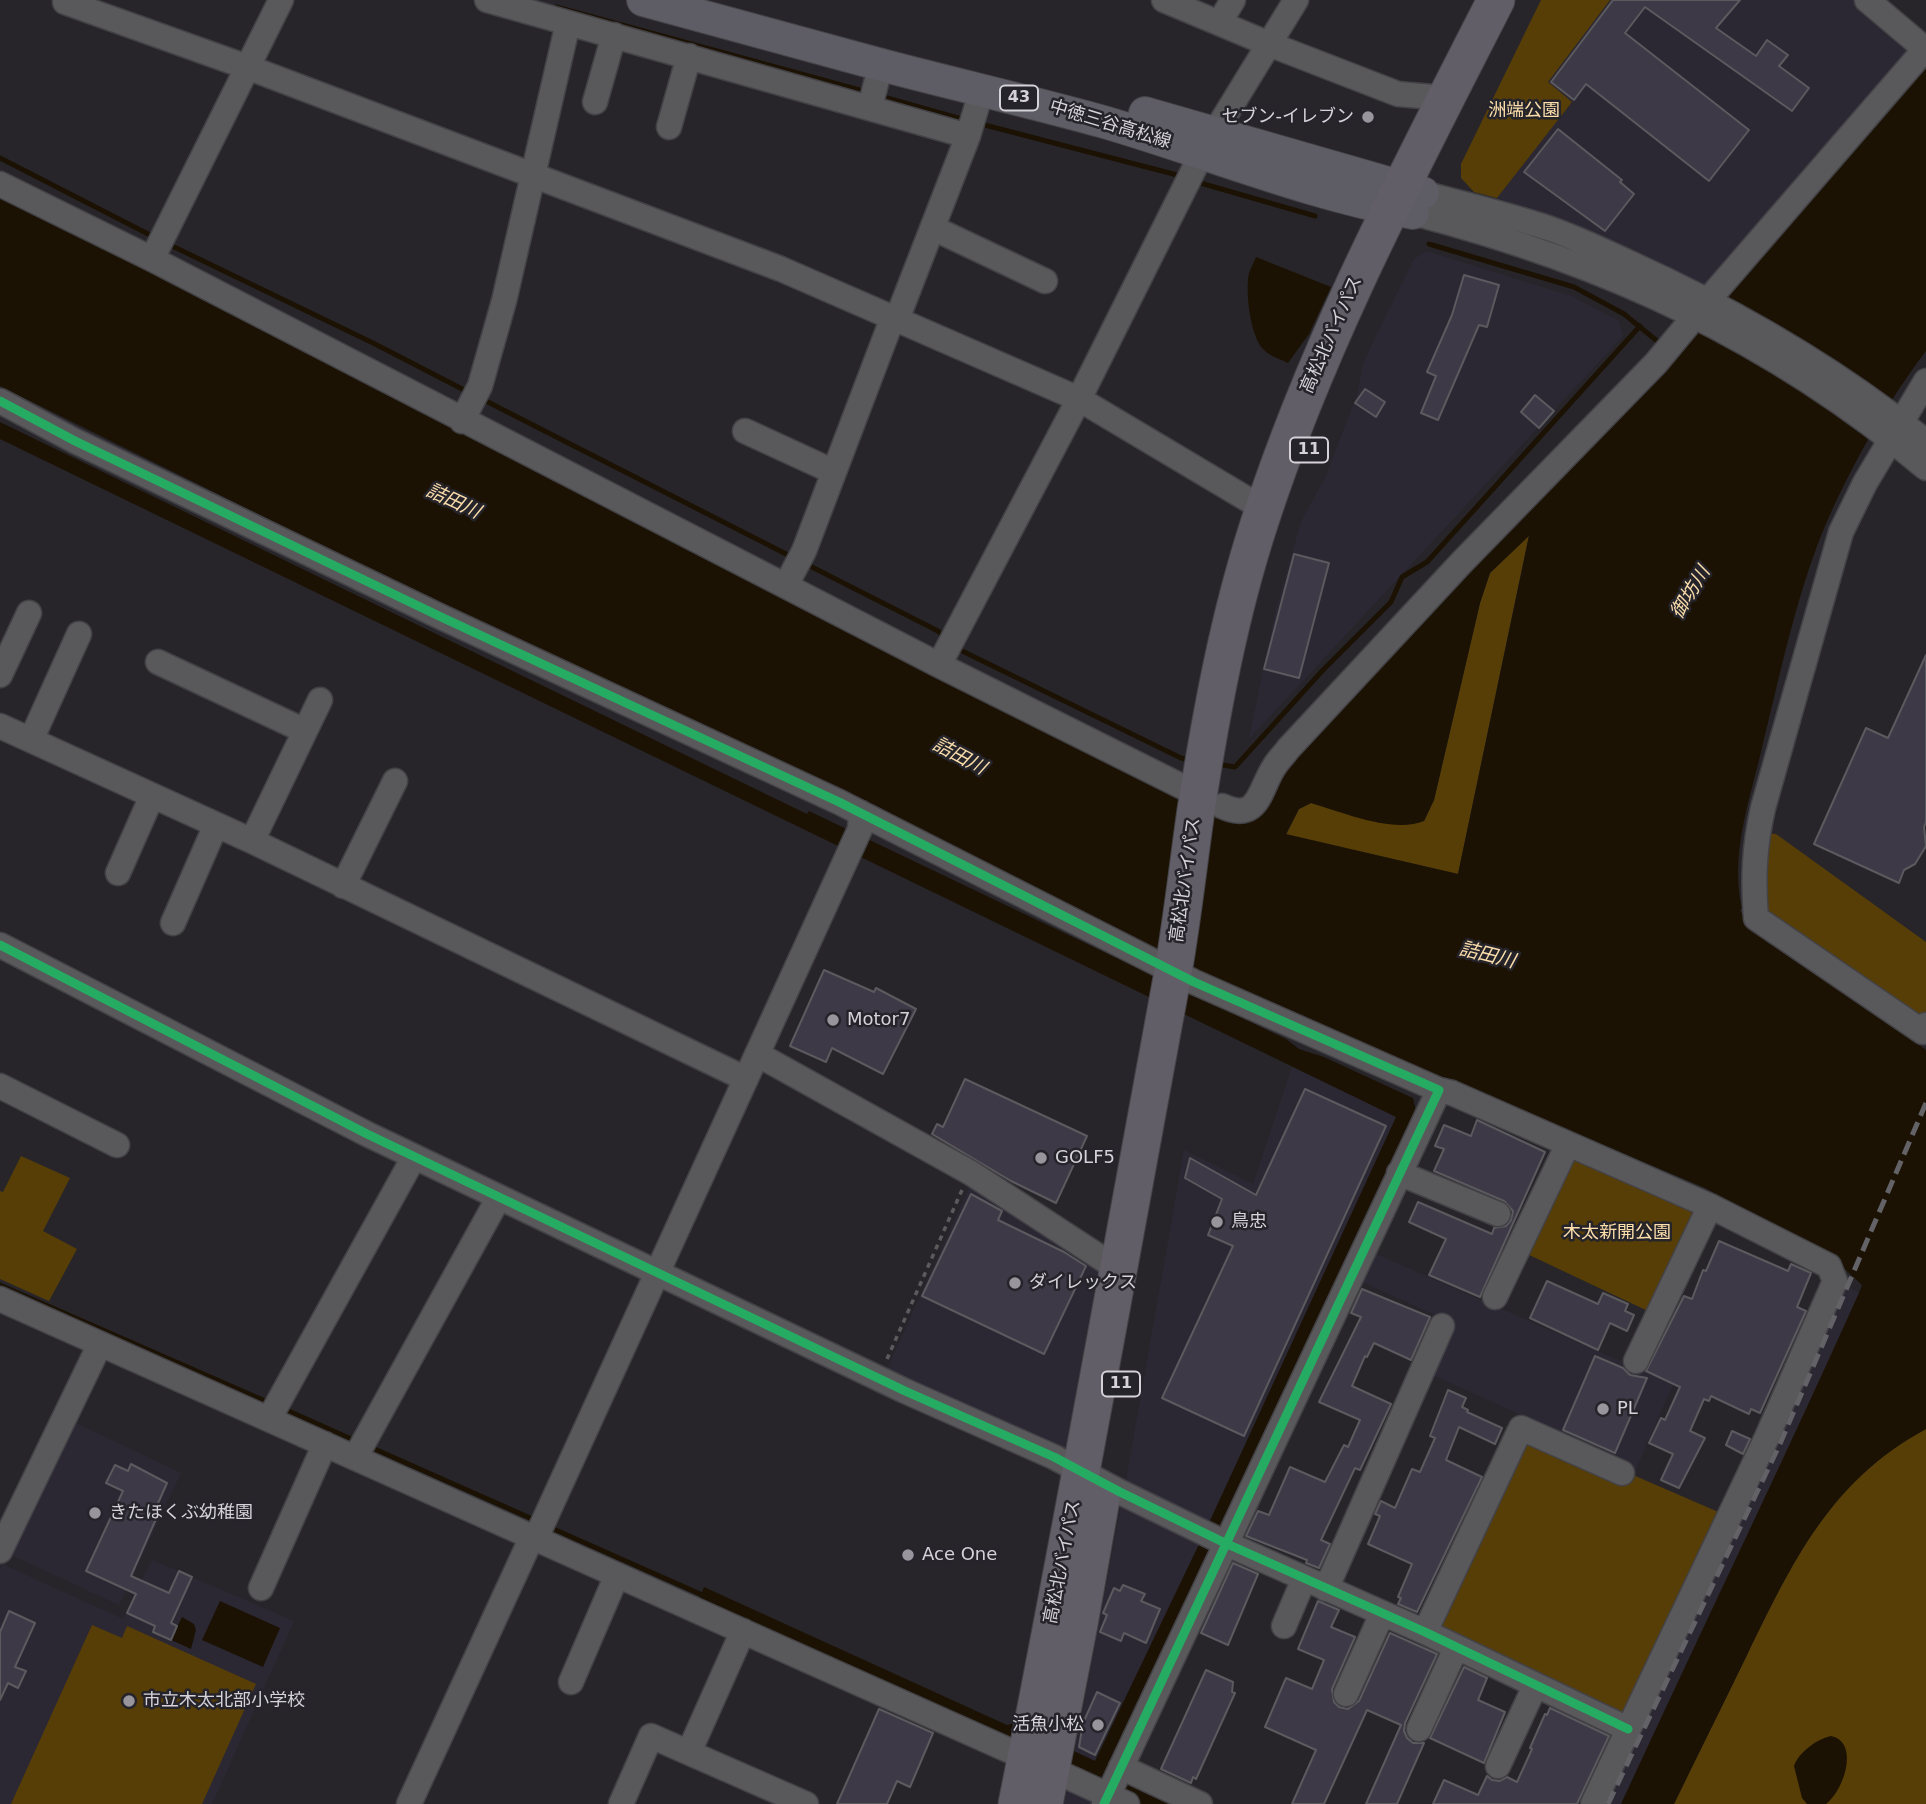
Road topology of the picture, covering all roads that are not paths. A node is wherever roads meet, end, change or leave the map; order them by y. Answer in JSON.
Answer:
{"nodes":[{"id":1,"x":281,"y":0,"type":"edge"},
{"id":2,"x":487,"y":0,"type":"edge"},
{"id":3,"x":643,"y":0,"type":"edge"},
{"id":4,"x":724,"y":0,"type":"edge"},
{"id":5,"x":1164,"y":0,"type":"edge"},
{"id":6,"x":1233,"y":0,"type":"edge"},
{"id":7,"x":1296,"y":0,"type":"edge"},
{"id":8,"x":1867,"y":0,"type":"edge"},
{"id":9,"x":65,"y":2,"type":"edge"},
{"id":10,"x":1507,"y":2,"type":"edge"},
{"id":11,"x":568,"y":23,"type":"junction"},
{"id":12,"x":1219,"y":23,"type":"junction"},
{"id":13,"x":614,"y":35,"type":"junction"},
{"id":14,"x":1269,"y":44,"type":"junction"},
{"id":15,"x":1926,"y":48,"type":"edge"},
{"id":16,"x":689,"y":56,"type":"junction"},
{"id":17,"x":247,"y":67,"type":"junction"},
{"id":18,"x":879,"y":73,"type":"junction"},
{"id":19,"x":979,"y":99,"type":"junction"},
{"id":20,"x":595,"y":102,"type":"dead end"},
{"id":21,"x":1444,"y":102,"type":"junction"},
{"id":22,"x":870,"y":107,"type":"junction"},
{"id":23,"x":669,"y":127,"type":"dead end"},
{"id":24,"x":968,"y":136,"type":"junction"},
{"id":25,"x":1198,"y":162,"type":"junction"},
{"id":26,"x":534,"y":176,"type":"junction"},
{"id":27,"x":0,"y":184,"type":"edge"},
{"id":28,"x":1407,"y":200,"type":"junction"},
{"id":29,"x":933,"y":228,"type":"junction"},
{"id":30,"x":152,"y":259,"type":"junction"},
{"id":31,"x":1045,"y":281,"type":"dead end"},
{"id":32,"x":1699,"y":314,"type":"junction"},
{"id":33,"x":895,"y":318,"type":"junction"},
{"id":34,"x":1926,"y":381,"type":"edge"},
{"id":35,"x":0,"y":401,"type":"edge"},
{"id":36,"x":471,"y":404,"type":"junction"},
{"id":37,"x":1087,"y":404,"type":"junction"},
{"id":38,"x":1891,"y":426,"type":"junction"},
{"id":39,"x":745,"y":431,"type":"dead end"},
{"id":40,"x":1926,"y":442,"type":"edge"},
{"id":41,"x":1926,"y":468,"type":"edge"},
{"id":42,"x":834,"y":472,"type":"junction"},
{"id":43,"x":1271,"y":489,"type":"junction"},
{"id":44,"x":795,"y":570,"type":"junction"},
{"id":45,"x":29,"y":613,"type":"dead end"},
{"id":46,"x":79,"y":634,"type":"dead end"},
{"id":47,"x":942,"y":659,"type":"junction"},
{"id":48,"x":158,"y":662,"type":"dead end"},
{"id":49,"x":0,"y":675,"type":"edge"},
{"id":50,"x":1229,"y":697,"type":"junction"},
{"id":51,"x":320,"y":700,"type":"dead end"},
{"id":52,"x":0,"y":726,"type":"edge"},
{"id":53,"x":305,"y":730,"type":"junction"},
{"id":54,"x":31,"y":740,"type":"junction"},
{"id":55,"x":395,"y":781,"type":"dead end"},
{"id":56,"x":152,"y":796,"type":"junction"},
{"id":57,"x":1210,"y":802,"type":"junction"},
{"id":58,"x":216,"y":825,"type":"junction"},
{"id":59,"x":857,"y":831,"type":"junction"},
{"id":60,"x":252,"y":841,"type":"junction"},
{"id":61,"x":118,"y":873,"type":"dead end"},
{"id":62,"x":343,"y":886,"type":"junction"},
{"id":63,"x":173,"y":923,"type":"dead end"},
{"id":64,"x":0,"y":945,"type":"edge"},
{"id":65,"x":1181,"y":988,"type":"junction"},
{"id":66,"x":1926,"y":1025,"type":"edge"},
{"id":67,"x":757,"y":1054,"type":"junction"},
{"id":68,"x":746,"y":1079,"type":"junction"},
{"id":69,"x":0,"y":1086,"type":"edge"},
{"id":70,"x":1439,"y":1090,"type":"junction"},
{"id":71,"x":1568,"y":1143,"type":"junction"},
{"id":72,"x":117,"y":1145,"type":"dead end"},
{"id":73,"x":414,"y":1157,"type":"junction"},
{"id":74,"x":1399,"y":1173,"type":"junction"},
{"id":75,"x":499,"y":1197,"type":"junction"},
{"id":76,"x":1710,"y":1206,"type":"junction"},
{"id":77,"x":1498,"y":1214,"type":"dead end"},
{"id":78,"x":1118,"y":1269,"type":"junction"},
{"id":79,"x":657,"y":1273,"type":"junction"},
{"id":80,"x":1495,"y":1297,"type":"dead end"},
{"id":81,"x":0,"y":1299,"type":"edge"},
{"id":82,"x":1443,"y":1326,"type":"dead end"},
{"id":83,"x":100,"y":1343,"type":"junction"},
{"id":84,"x":1636,"y":1361,"type":"dead end"},
{"id":85,"x":274,"y":1410,"type":"junction"},
{"id":86,"x":325,"y":1444,"type":"junction"},
{"id":87,"x":361,"y":1448,"type":"junction"},
{"id":88,"x":1622,"y":1473,"type":"dead end"},
{"id":89,"x":1092,"y":1477,"type":"junction"},
{"id":90,"x":534,"y":1538,"type":"junction"},
{"id":91,"x":1225,"y":1543,"type":"junction"},
{"id":92,"x":0,"y":1551,"type":"edge"},
{"id":93,"x":617,"y":1575,"type":"junction"},
{"id":94,"x":1315,"y":1584,"type":"junction"},
{"id":95,"x":261,"y":1588,"type":"dead end"},
{"id":96,"x":1382,"y":1614,"type":"junction"},
{"id":97,"x":1284,"y":1626,"type":"dead end"},
{"id":98,"x":743,"y":1631,"type":"junction"},
{"id":99,"x":1425,"y":1632,"type":"junction"},
{"id":100,"x":1456,"y":1648,"type":"junction"},
{"id":101,"x":571,"y":1682,"type":"dead end"},
{"id":102,"x":1535,"y":1686,"type":"junction"},
{"id":103,"x":1346,"y":1694,"type":"dead end"},
{"id":104,"x":1419,"y":1728,"type":"dead end"},
{"id":105,"x":1628,"y":1729,"type":"junction"},
{"id":106,"x":689,"y":1752,"type":"junction"},
{"id":107,"x":1043,"y":1762,"type":"edge"},
{"id":108,"x":1498,"y":1766,"type":"dead end"},
{"id":109,"x":1120,"y":1768,"type":"junction"},
{"id":110,"x":1112,"y":1799,"type":"edge"},
{"id":111,"x":409,"y":1804,"type":"edge"},
{"id":112,"x":621,"y":1804,"type":"edge"},
{"id":113,"x":806,"y":1804,"type":"edge"},
{"id":114,"x":1017,"y":1804,"type":"edge"},
{"id":115,"x":1200,"y":1804,"type":"edge"},
{"id":116,"x":1593,"y":1804,"type":"edge"}],
"edges":[{"from":1,"to":17,"type":"street"},
{"from":2,"to":11,"type":"street"},
{"from":3,"to":18,"type":"main road","name":"中徳三谷高松線","number":"43"},
{"from":4,"to":25,"type":"main road","name":"中徳三谷高松線","number":"43"},
{"from":5,"to":12,"type":"street"},
{"from":6,"to":12,"type":"street"},
{"from":7,"to":14,"type":"street"},
{"from":8,"to":15,"type":"street"},
{"from":9,"to":17,"type":"street"},
{"from":10,"to":21,"type":"highway","name":"高松北バイパス","number":"11"},
{"from":10,"to":28,"type":"highway","name":"高松北バイパス","number":"11"},
{"from":11,"to":13,"type":"street"},
{"from":11,"to":26,"type":"street"},
{"from":12,"to":14,"type":"street"},
{"from":13,"to":16,"type":"street"},
{"from":13,"to":20,"type":"street"},
{"from":14,"to":21,"type":"street"},
{"from":14,"to":25,"type":"street"},
{"from":15,"to":32,"type":"street"},
{"from":16,"to":22,"type":"street"},
{"from":16,"to":23,"type":"street"},
{"from":17,"to":26,"type":"street"},
{"from":17,"to":30,"type":"street"},
{"from":18,"to":19,"type":"main road","name":"中徳三谷高松線","number":"43"},
{"from":18,"to":22,"type":"street"},
{"from":19,"to":24,"type":"street"},
{"from":19,"to":25,"type":"main road","name":"中徳三谷高松線","number":"43"},
{"from":21,"to":28,"type":"highway","name":"高松北バイパス","number":"11"},
{"from":22,"to":24,"type":"street"},
{"from":24,"to":29,"type":"street"},
{"from":25,"to":28,"type":"main road","name":"中徳三谷高松線","number":"43"},
{"from":25,"to":37,"type":"street"},
{"from":26,"to":33,"type":"street"},
{"from":26,"to":36,"type":"street"},
{"from":27,"to":30,"type":"street"},
{"from":28,"to":32,"type":"street"},
{"from":28,"to":43,"type":"highway","name":"高松北バイパス","number":"11"},
{"from":28,"to":50,"type":"highway","name":"高松北バイパス","number":"11"},
{"from":29,"to":31,"type":"street"},
{"from":29,"to":33,"type":"street"},
{"from":30,"to":36,"type":"street"},
{"from":32,"to":38,"type":"street"},
{"from":32,"to":57,"type":"street"},
{"from":33,"to":37,"type":"street"},
{"from":33,"to":42,"type":"street"},
{"from":34,"to":38,"type":"street"},
{"from":35,"to":59,"type":"street"},
{"from":36,"to":44,"type":"street"},
{"from":37,"to":43,"type":"street"},
{"from":37,"to":47,"type":"street"},
{"from":38,"to":40,"type":"street"},
{"from":38,"to":41,"type":"street"},
{"from":38,"to":66,"type":"street"},
{"from":39,"to":42,"type":"street"},
{"from":42,"to":44,"type":"street"},
{"from":43,"to":50,"type":"highway","name":"高松北バイパス","number":"11"},
{"from":44,"to":47,"type":"street"},
{"from":45,"to":49,"type":"street"},
{"from":46,"to":54,"type":"street"},
{"from":47,"to":57,"type":"street"},
{"from":48,"to":53,"type":"street"},
{"from":50,"to":57,"type":"highway","name":"高松北バイパス","number":"11"},
{"from":51,"to":53,"type":"street"},
{"from":52,"to":54,"type":"street"},
{"from":53,"to":60,"type":"street"},
{"from":54,"to":56,"type":"street"},
{"from":55,"to":62,"type":"street"},
{"from":56,"to":58,"type":"street"},
{"from":56,"to":61,"type":"street"},
{"from":57,"to":65,"type":"highway","name":"高松北バイパス","number":"11"},
{"from":58,"to":60,"type":"street"},
{"from":58,"to":63,"type":"street"},
{"from":59,"to":65,"type":"street"},
{"from":59,"to":67,"type":"street"},
{"from":60,"to":62,"type":"street"},
{"from":62,"to":68,"type":"street"},
{"from":64,"to":73,"type":"street"},
{"from":65,"to":70,"type":"street"},
{"from":65,"to":78,"type":"highway","name":"高松北バイパス","number":"11"},
{"from":65,"to":89,"type":"highway","name":"高松北バイパス","number":"11"},
{"from":67,"to":68,"type":"street"},
{"from":67,"to":78,"type":"street"},
{"from":68,"to":79,"type":"street"},
{"from":69,"to":72,"type":"street"},
{"from":70,"to":71,"type":"street"},
{"from":70,"to":74,"type":"street"},
{"from":71,"to":76,"type":"street"},
{"from":71,"to":80,"type":"street"},
{"from":73,"to":75,"type":"street"},
{"from":73,"to":85,"type":"street"},
{"from":74,"to":77,"type":"street"},
{"from":74,"to":91,"type":"street"},
{"from":75,"to":79,"type":"street"},
{"from":75,"to":87,"type":"street"},
{"from":76,"to":84,"type":"street"},
{"from":76,"to":105,"type":"street"},
{"from":78,"to":89,"type":"highway","name":"高松北バイパス","number":"11"},
{"from":79,"to":89,"type":"street"},
{"from":79,"to":90,"type":"street"},
{"from":81,"to":83,"type":"street"},
{"from":82,"to":94,"type":"street"},
{"from":83,"to":85,"type":"street"},
{"from":83,"to":92,"type":"street"},
{"from":85,"to":86,"type":"street"},
{"from":86,"to":87,"type":"street"},
{"from":86,"to":95,"type":"street"},
{"from":87,"to":90,"type":"street"},
{"from":88,"to":99,"type":"street"},
{"from":89,"to":91,"type":"street"},
{"from":89,"to":107,"type":"highway","name":"高松北バイパス","number":"11"},
{"from":90,"to":93,"type":"street"},
{"from":90,"to":111,"type":"street"},
{"from":91,"to":94,"type":"street"},
{"from":91,"to":109,"type":"street"},
{"from":93,"to":98,"type":"street"},
{"from":93,"to":101,"type":"street"},
{"from":94,"to":96,"type":"street"},
{"from":94,"to":97,"type":"street"},
{"from":96,"to":99,"type":"street"},
{"from":96,"to":103,"type":"street"},
{"from":98,"to":106,"type":"street"},
{"from":98,"to":107,"type":"street"},
{"from":99,"to":100,"type":"street"},
{"from":100,"to":102,"type":"street"},
{"from":100,"to":104,"type":"street"},
{"from":102,"to":105,"type":"street"},
{"from":102,"to":108,"type":"street"},
{"from":105,"to":116,"type":"street"},
{"from":106,"to":112,"type":"street"},
{"from":106,"to":113,"type":"street"},
{"from":107,"to":110,"type":"street"},
{"from":107,"to":114,"type":"highway","name":"高松北バイパス","number":"11"},
{"from":109,"to":110,"type":"street"},
{"from":109,"to":115,"type":"street"}]}
